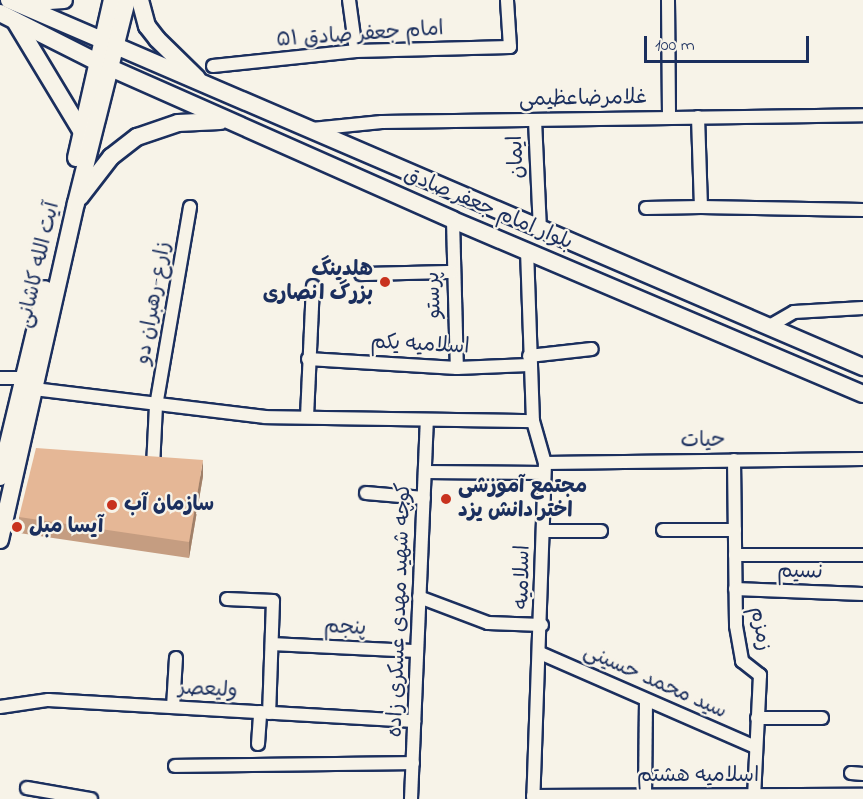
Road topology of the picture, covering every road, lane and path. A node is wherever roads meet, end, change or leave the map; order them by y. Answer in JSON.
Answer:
{"nodes":[{"id":1,"x":64,"y":0,"type":"edge"},
{"id":2,"x":112,"y":0,"type":"edge"},
{"id":3,"x":127,"y":0,"type":"edge"},
{"id":4,"x":140,"y":0,"type":"edge"},
{"id":5,"x":349,"y":0,"type":"edge"},
{"id":6,"x":507,"y":0,"type":"edge"},
{"id":7,"x":668,"y":0,"type":"edge"},
{"id":8,"x":13,"y":2,"type":"edge"},
{"id":9,"x":8,"y":17,"type":"edge"},
{"id":10,"x":108,"y":44,"type":"junction"},
{"id":11,"x":356,"y":51,"type":"junction"},
{"id":12,"x":103,"y":65,"type":"junction"},
{"id":13,"x":213,"y":66,"type":"dead end"},
{"id":14,"x":209,"y":89,"type":"junction"},
{"id":15,"x":863,"y":115,"type":"edge"},
{"id":16,"x":698,"y":117,"type":"junction"},
{"id":17,"x":669,"y":118,"type":"junction"},
{"id":18,"x":535,"y":120,"type":"junction"},
{"id":19,"x":229,"y":121,"type":"junction"},
{"id":20,"x":304,"y":130,"type":"junction"},
{"id":21,"x":82,"y":132,"type":"junction"},
{"id":22,"x":76,"y":202,"type":"junction"},
{"id":23,"x":190,"y":207,"type":"dead end"},
{"id":24,"x":701,"y":207,"type":"junction"},
{"id":25,"x":646,"y":208,"type":"dead end"},
{"id":26,"x":863,"y":210,"type":"edge"},
{"id":27,"x":453,"y":220,"type":"junction"},
{"id":28,"x":540,"y":230,"type":"junction"},
{"id":29,"x":527,"y":250,"type":"junction"},
{"id":30,"x":452,"y":272,"type":"junction"},
{"id":31,"x":361,"y":274,"type":"dead end"},
{"id":32,"x":313,"y":286,"type":"dead end"},
{"id":33,"x":674,"y":287,"type":"junction"},
{"id":34,"x":710,"y":302,"type":"junction"},
{"id":35,"x":863,"y":308,"type":"edge"},
{"id":36,"x":671,"y":312,"type":"junction"},
{"id":37,"x":696,"y":322,"type":"junction"},
{"id":38,"x":768,"y":327,"type":"junction"},
{"id":39,"x":592,"y":349,"type":"dead end"},
{"id":40,"x":308,"y":359,"type":"junction"},
{"id":41,"x":529,"y":361,"type":"junction"},
{"id":42,"x":863,"y":367,"type":"edge"},
{"id":43,"x":457,"y":368,"type":"junction"},
{"id":44,"x":0,"y":378,"type":"edge"},
{"id":45,"x":29,"y":384,"type":"junction"},
{"id":46,"x":863,"y":394,"type":"edge"},
{"id":47,"x":156,"y":406,"type":"junction"},
{"id":48,"x":307,"y":417,"type":"junction"},
{"id":49,"x":533,"y":421,"type":"junction"},
{"id":50,"x":427,"y":422,"type":"junction"},
{"id":51,"x":863,"y":459,"type":"edge"},
{"id":52,"x":734,"y":460,"type":"junction"},
{"id":53,"x":153,"y":467,"type":"edge"},
{"id":54,"x":544,"y":468,"type":"junction"},
{"id":55,"x":425,"y":472,"type":"junction"},
{"id":56,"x":0,"y":477,"type":"edge"},
{"id":57,"x":366,"y":493,"type":"dead end"},
{"id":58,"x":424,"y":498,"type":"junction"},
{"id":59,"x":663,"y":530,"type":"dead end"},
{"id":60,"x":735,"y":530,"type":"junction"},
{"id":61,"x":543,"y":531,"type":"junction"},
{"id":62,"x":601,"y":531,"type":"dead end"},
{"id":63,"x":0,"y":540,"type":"edge"},
{"id":64,"x":735,"y":555,"type":"junction"},
{"id":65,"x":863,"y":555,"type":"edge"},
{"id":66,"x":735,"y":589,"type":"junction"},
{"id":67,"x":863,"y":594,"type":"edge"},
{"id":68,"x":419,"y":597,"type":"junction"},
{"id":69,"x":227,"y":599,"type":"dead end"},
{"id":70,"x":542,"y":625,"type":"junction"},
{"id":71,"x":272,"y":644,"type":"junction"},
{"id":72,"x":417,"y":651,"type":"junction"},
{"id":73,"x":540,"y":653,"type":"junction"},
{"id":74,"x":176,"y":658,"type":"dead end"},
{"id":75,"x":646,"y":701,"type":"junction"},
{"id":76,"x":0,"y":707,"type":"edge"},
{"id":77,"x":173,"y":707,"type":"junction"},
{"id":78,"x":264,"y":713,"type":"junction"},
{"id":79,"x":757,"y":718,"type":"junction"},
{"id":80,"x":822,"y":718,"type":"dead end"},
{"id":81,"x":414,"y":721,"type":"junction"},
{"id":82,"x":258,"y":744,"type":"dead end"},
{"id":83,"x":755,"y":747,"type":"junction"},
{"id":84,"x":413,"y":763,"type":"junction"},
{"id":85,"x":175,"y":766,"type":"dead end"},
{"id":86,"x":27,"y":788,"type":"dead end"},
{"id":87,"x":863,"y":795,"type":"edge"},
{"id":88,"x":651,"y":797,"type":"edge"},
{"id":89,"x":754,"y":797,"type":"edge"},
{"id":90,"x":533,"y":798,"type":"edge"},
{"id":91,"x":91,"y":799,"type":"edge"},
{"id":92,"x":411,"y":799,"type":"edge"}],
"edges":[{"from":1,"to":8,"type":"main road"},
{"from":2,"to":10,"type":"main road","name":"آیت الله کاشانی"},
{"from":3,"to":10,"type":"main road","name":"آیت الله کاشانی"},
{"from":4,"to":14,"type":"main road"},
{"from":5,"to":11,"type":"street"},
{"from":6,"to":11,"type":"street","name":"امام جعفر صادق ۵۱"},
{"from":7,"to":17,"type":"street"},
{"from":8,"to":10,"type":"main road","name":"بلوار امام جعفر صادق"},
{"from":9,"to":12,"type":"main road","name":"بلوار امام جعفر صادق"},
{"from":9,"to":21,"type":"main road"},
{"from":10,"to":12,"type":"main road","name":"آیت الله کاشانی"},
{"from":10,"to":14,"type":"main road","name":"بلوار امام جعفر صادق"},
{"from":11,"to":13,"type":"street","name":"امام جعفر صادق ۵۱"},
{"from":12,"to":19,"type":"main road","name":"بلوار امام جعفر صادق"},
{"from":12,"to":21,"type":"main road","name":"آیت الله کاشانی"},
{"from":12,"to":22,"type":"main road","name":"آیت الله کاشانی"},
{"from":14,"to":20,"type":"main road","name":"بلوار امام جعفر صادق"},
{"from":15,"to":16,"type":"street","name":"غلامرضاعظیمی"},
{"from":16,"to":17,"type":"street","name":"غلامرضاعظیمی"},
{"from":16,"to":24,"type":"street"},
{"from":17,"to":18,"type":"street","name":"غلامرضاعظیمی"},
{"from":18,"to":20,"type":"street","name":"غلامرضاعظیمی"},
{"from":18,"to":28,"type":"street","name":"ایمان"},
{"from":19,"to":22,"type":"main road"},
{"from":19,"to":27,"type":"main road","name":"بلوار امام جعفر صادق"},
{"from":20,"to":28,"type":"main road","name":"بلوار امام جعفر صادق"},
{"from":21,"to":45,"type":"main road","name":"آیت الله کاشانی"},
{"from":22,"to":45,"type":"main road","name":"آیت الله کاشانی"},
{"from":23,"to":47,"type":"street","name":"زارع-رهبران دو"},
{"from":24,"to":25,"type":"street"},
{"from":24,"to":26,"type":"street"},
{"from":27,"to":29,"type":"main road","name":"بلوار امام جعفر صادق"},
{"from":27,"to":30,"type":"street","name":"پرستو"},
{"from":28,"to":33,"type":"main road","name":"بلوار امام جعفر صادق"},
{"from":29,"to":36,"type":"main road","name":"بلوار امام جعفر صادق"},
{"from":29,"to":41,"type":"street","name":"اسلامیه"},
{"from":30,"to":31,"type":"street"},
{"from":30,"to":43,"type":"street","name":"پرستو"},
{"from":32,"to":40,"type":"street"},
{"from":33,"to":34,"type":"main road","name":"بلوار امام جعفر صادق"},
{"from":33,"to":36,"type":"main road"},
{"from":34,"to":37,"type":"main road"},
{"from":34,"to":38,"type":"main road","name":"بلوار امام جعفر صادق"},
{"from":35,"to":38,"type":"street"},
{"from":36,"to":37,"type":"main road","name":"بلوار امام جعفر صادق"},
{"from":37,"to":46,"type":"main road","name":"بلوار امام جعفر صادق"},
{"from":38,"to":42,"type":"main road","name":"بلوار امام جعفر صادق"},
{"from":39,"to":41,"type":"street","name":"اسلامیه یکم"},
{"from":40,"to":43,"type":"street","name":"اسلامیه یکم"},
{"from":40,"to":48,"type":"street"},
{"from":41,"to":43,"type":"street","name":"اسلامیه یکم"},
{"from":41,"to":49,"type":"street","name":"اسلامیه"},
{"from":44,"to":45,"type":"street"},
{"from":45,"to":47,"type":"street"},
{"from":45,"to":56,"type":"main road","name":"آیت الله کاشانی"},
{"from":45,"to":63,"type":"main road","name":"آیت الله کاشانی"},
{"from":47,"to":48,"type":"street"},
{"from":47,"to":53,"type":"street","name":"زارع-رهبران دو"},
{"from":48,"to":50,"type":"street"},
{"from":49,"to":50,"type":"street"},
{"from":49,"to":54,"type":"street","name":"اسلامیه"},
{"from":50,"to":55,"type":"street","name":"کوچه شهید مهدی عسکری زاده"},
{"from":51,"to":52,"type":"street","name":"حیات"},
{"from":52,"to":54,"type":"street","name":"حیات"},
{"from":52,"to":60,"type":"street","name":"زمزم"},
{"from":54,"to":55,"type":"street","name":"حیات"},
{"from":54,"to":61,"type":"street","name":"اسلامیه"},
{"from":55,"to":58,"type":"street","name":"کوچه شهید مهدی عسکری زاده"},
{"from":57,"to":58,"type":"street"},
{"from":58,"to":68,"type":"street","name":"کوچه شهید مهدی عسکری زاده"},
{"from":59,"to":60,"type":"street"},
{"from":60,"to":64,"type":"street","name":"زمزم"},
{"from":61,"to":62,"type":"street"},
{"from":61,"to":70,"type":"street","name":"اسلامیه"},
{"from":64,"to":65,"type":"street"},
{"from":64,"to":66,"type":"street","name":"زمزم"},
{"from":66,"to":67,"type":"street","name":"نسیم"},
{"from":66,"to":79,"type":"street","name":"زمزم"},
{"from":68,"to":70,"type":"street"},
{"from":68,"to":72,"type":"street","name":"کوچه شهید مهدی عسکری زاده"},
{"from":69,"to":71,"type":"street"},
{"from":70,"to":73,"type":"street","name":"اسلامیه"},
{"from":71,"to":72,"type":"street","name":"پنجم"},
{"from":71,"to":78,"type":"street"},
{"from":72,"to":81,"type":"street","name":"کوچه شهید مهدی عسکری زاده"},
{"from":73,"to":75,"type":"street","name":"سید محمد حسینی"},
{"from":73,"to":90,"type":"street","name":"اسلامیه"},
{"from":74,"to":77,"type":"street"},
{"from":75,"to":83,"type":"street","name":"سید محمد حسینی"},
{"from":75,"to":88,"type":"street"},
{"from":76,"to":77,"type":"street","name":"ولیعصر"},
{"from":77,"to":78,"type":"street","name":"ولیعصر"},
{"from":78,"to":81,"type":"street","name":"ولیعصر"},
{"from":78,"to":82,"type":"street"},
{"from":79,"to":80,"type":"street"},
{"from":79,"to":83,"type":"street","name":"زمزم"},
{"from":81,"to":84,"type":"street","name":"کوچه شهید مهدی عسکری زاده"},
{"from":83,"to":89,"type":"street","name":"زمزم"},
{"from":84,"to":85,"type":"street"},
{"from":84,"to":92,"type":"street","name":"کوچه شهید مهدی عسکری زاده"},
{"from":86,"to":91,"type":"street"},
{"from":87,"to":89,"type":"street","name":"اسلامیه هشتم"},
{"from":88,"to":89,"type":"street","name":"اسلامیه هشتم"},
{"from":88,"to":90,"type":"street","name":"اسلامیه هشتم"}]}
